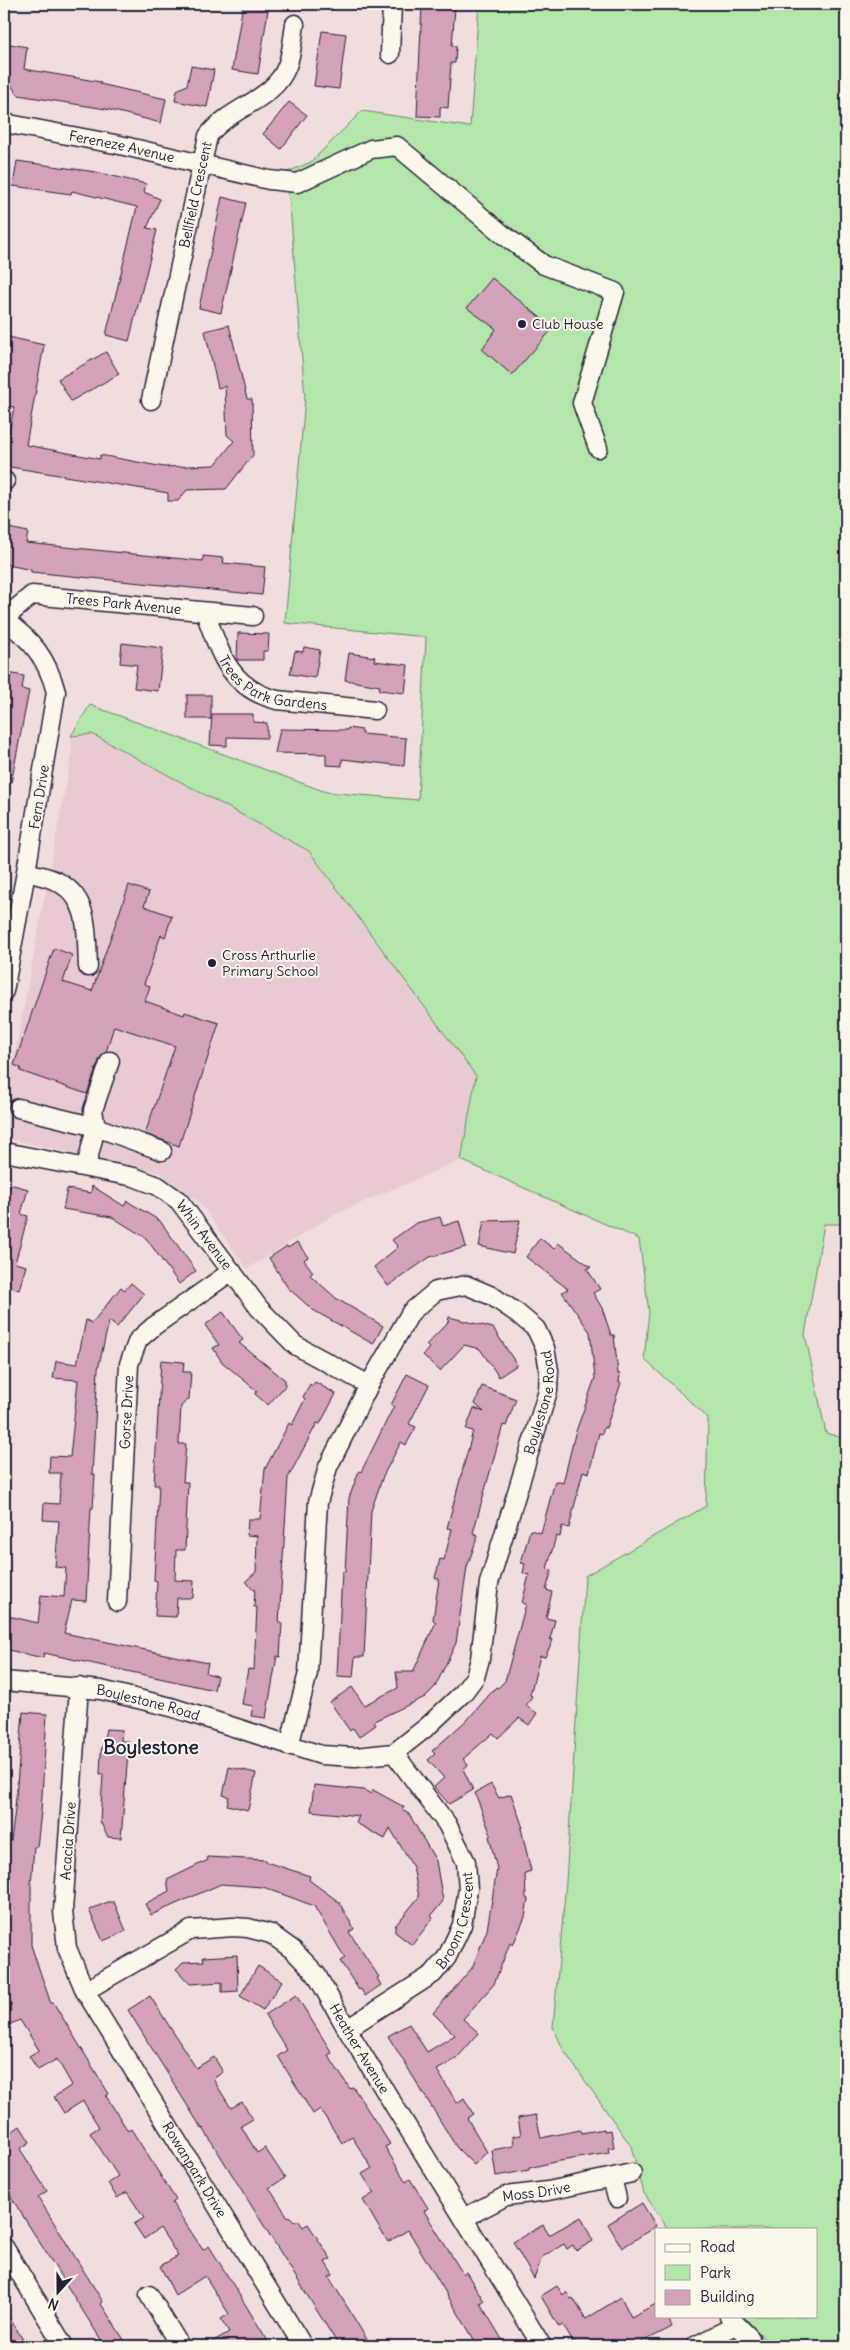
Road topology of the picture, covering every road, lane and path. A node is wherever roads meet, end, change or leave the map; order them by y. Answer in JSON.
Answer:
{"nodes":[{"id":1,"x":392,"y":4,"type":"edge"},
{"id":2,"x":295,"y":24,"type":"dead end"},
{"id":3,"x":390,"y":54,"type":"dead end"},
{"id":4,"x":4,"y":123,"type":"edge"},
{"id":5,"x":202,"y":164,"type":"junction"},
{"id":6,"x":151,"y":400,"type":"dead end"},
{"id":7,"x":598,"y":448,"type":"dead end"},
{"id":8,"x":205,"y":612,"type":"junction"},
{"id":9,"x":253,"y":616,"type":"dead end"},
{"id":10,"x":4,"y":619,"type":"edge"},
{"id":11,"x":375,"y":710,"type":"dead end"},
{"id":12,"x":26,"y":872,"type":"junction"},
{"id":13,"x":88,"y":967,"type":"dead end"},
{"id":14,"x":4,"y":992,"type":"edge"},
{"id":15,"x":110,"y":1061,"type":"dead end"},
{"id":16,"x":18,"y":1108,"type":"dead end"},
{"id":17,"x":96,"y":1127,"type":"junction"},
{"id":18,"x":162,"y":1151,"type":"dead end"},
{"id":19,"x":4,"y":1152,"type":"edge"},
{"id":20,"x":86,"y":1168,"type":"junction"},
{"id":21,"x":232,"y":1271,"type":"junction"},
{"id":22,"x":369,"y":1385,"type":"junction"},
{"id":23,"x":118,"y":1602,"type":"dead end"},
{"id":24,"x":4,"y":1681,"type":"edge"},
{"id":25,"x":79,"y":1687,"type":"junction"},
{"id":26,"x":289,"y":1746,"type":"junction"},
{"id":27,"x":394,"y":1753,"type":"junction"},
{"id":28,"x":86,"y":1991,"type":"junction"},
{"id":29,"x":347,"y":2029,"type":"junction"},
{"id":30,"x":632,"y":2173,"type":"dead end"},
{"id":31,"x":612,"y":2178,"type":"junction"},
{"id":32,"x":617,"y":2198,"type":"dead end"},
{"id":33,"x":464,"y":2218,"type":"junction"},
{"id":34,"x":4,"y":2247,"type":"edge"},
{"id":35,"x":149,"y":2295,"type":"dead end"},
{"id":36,"x":732,"y":2320,"type":"edge"},
{"id":37,"x":750,"y":2338,"type":"dead end"},
{"id":38,"x":64,"y":2346,"type":"edge"},
{"id":39,"x":180,"y":2346,"type":"edge"},
{"id":40,"x":303,"y":2346,"type":"edge"},
{"id":41,"x":542,"y":2346,"type":"edge"},
{"id":42,"x":695,"y":2346,"type":"edge"}],
"edges":[{"from":1,"to":3,"type":"street"},
{"from":2,"to":5,"type":"street","name":"Bellfield Crescent"},
{"from":4,"to":5,"type":"street","name":"Fereneze Avenue"},
{"from":5,"to":6,"type":"street","name":"Bellfield Crescent"},
{"from":5,"to":7,"type":"street","name":"Fereneze Avenue"},
{"from":8,"to":9,"type":"street","name":"Trees Park Avenue"},
{"from":8,"to":10,"type":"street","name":"Trees Park Avenue"},
{"from":8,"to":11,"type":"street","name":"Trees Park Gardens"},
{"from":10,"to":12,"type":"street","name":"Fern Drive"},
{"from":12,"to":13,"type":"street"},
{"from":12,"to":14,"type":"street","name":"Fern Drive"},
{"from":15,"to":17,"type":"street"},
{"from":16,"to":17,"type":"street"},
{"from":17,"to":18,"type":"street"},
{"from":17,"to":20,"type":"street"},
{"from":19,"to":20,"type":"street","name":"Whin Avenue"},
{"from":20,"to":21,"type":"street","name":"Whin Avenue"},
{"from":21,"to":22,"type":"street","name":"Whin Avenue"},
{"from":21,"to":23,"type":"street","name":"Gorse Drive"},
{"from":22,"to":26,"type":"street","name":"Boylestone Road"},
{"from":22,"to":27,"type":"street","name":"Boylestone Road"},
{"from":24,"to":25,"type":"street","name":"Boylestone Road"},
{"from":25,"to":26,"type":"street","name":"Boylestone Road"},
{"from":25,"to":28,"type":"street","name":"Acacia Drive"},
{"from":26,"to":27,"type":"street","name":"Boylestone Road"},
{"from":27,"to":29,"type":"street","name":"Broom Crescent"},
{"from":28,"to":29,"type":"street","name":"Heather Avenue"},
{"from":28,"to":40,"type":"street","name":"Rowanpark Drive"},
{"from":29,"to":33,"type":"street","name":"Heather Avenue"},
{"from":30,"to":31,"type":"street","name":"Moss Drive"},
{"from":31,"to":32,"type":"street"},
{"from":31,"to":33,"type":"street","name":"Moss Drive"},
{"from":33,"to":41,"type":"street","name":"Heather Avenue"},
{"from":34,"to":38,"type":"street"},
{"from":35,"to":39,"type":"street"},
{"from":36,"to":37,"type":"street"},
{"from":36,"to":42,"type":"street"}]}
